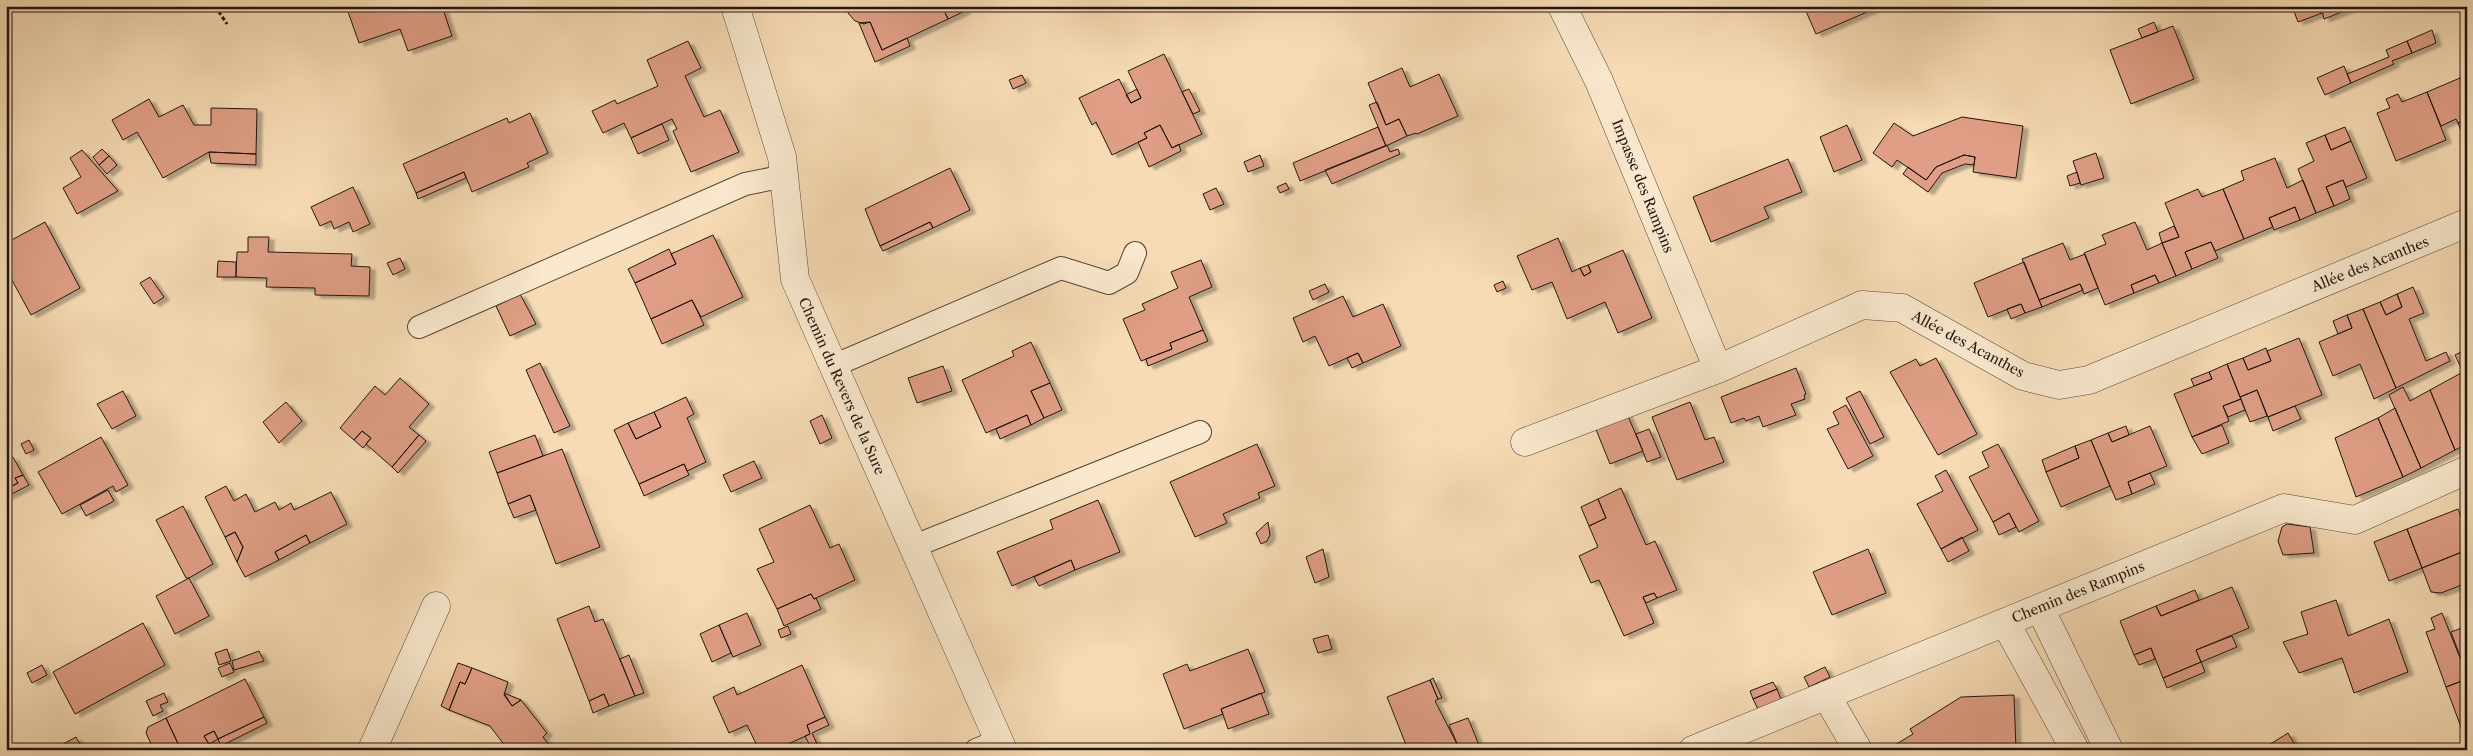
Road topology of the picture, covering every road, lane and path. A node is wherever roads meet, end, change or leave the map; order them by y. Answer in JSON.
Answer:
{"nodes":[{"id":1,"x":215,"y":6,"type":"edge"},
{"id":2,"x":735,"y":6,"type":"edge"},
{"id":3,"x":1562,"y":6,"type":"edge"},
{"id":4,"x":227,"y":24,"type":"dead end"},
{"id":5,"x":785,"y":176,"type":"junction"},
{"id":6,"x":2467,"y":223,"type":"edge"},
{"id":7,"x":1135,"y":253,"type":"dead end"},
{"id":8,"x":419,"y":327,"type":"dead end"},
{"id":9,"x":833,"y":366,"type":"junction"},
{"id":10,"x":1718,"y":369,"type":"junction"},
{"id":11,"x":1200,"y":432,"type":"dead end"},
{"id":12,"x":1525,"y":442,"type":"dead end"},
{"id":13,"x":2467,"y":470,"type":"edge"},
{"id":14,"x":912,"y":547,"type":"junction"},
{"id":15,"x":436,"y":606,"type":"dead end"},
{"id":16,"x":2040,"y":608,"type":"junction"},
{"id":17,"x":2005,"y":622,"type":"junction"},
{"id":18,"x":1826,"y":695,"type":"junction"},
{"id":19,"x":992,"y":747,"type":"edge"},
{"id":20,"x":372,"y":750,"type":"edge"},
{"id":21,"x":1693,"y":750,"type":"edge"},
{"id":22,"x":1858,"y":750,"type":"edge"},
{"id":23,"x":2075,"y":750,"type":"edge"},
{"id":24,"x":2109,"y":750,"type":"edge"}],
"edges":[{"from":1,"to":4,"type":"path"},
{"from":2,"to":5,"type":"street","name":"Chemin du Revers de la Sure"},
{"from":3,"to":10,"type":"street","name":"Impasse des Rampins"},
{"from":5,"to":8,"type":"lane"},
{"from":5,"to":9,"type":"street","name":"Chemin du Revers de la Sure"},
{"from":6,"to":10,"type":"street","name":"Allée des Acanthes"},
{"from":7,"to":9,"type":"lane"},
{"from":9,"to":14,"type":"street","name":"Chemin du Revers de la Sure"},
{"from":10,"to":12,"type":"street","name":"Allée des Acanthes"},
{"from":11,"to":14,"type":"lane"},
{"from":13,"to":16,"type":"street","name":"Chemin des Rampins"},
{"from":14,"to":19,"type":"street","name":"Chemin du Revers de la Sure"},
{"from":15,"to":20,"type":"street"},
{"from":16,"to":17,"type":"street","name":"Chemin des Rampins"},
{"from":16,"to":24,"type":"street"},
{"from":17,"to":18,"type":"street","name":"Chemin des Rampins"},
{"from":17,"to":23,"type":"street"},
{"from":18,"to":21,"type":"street","name":"Chemin des Rampins"},
{"from":18,"to":22,"type":"street"}]}
